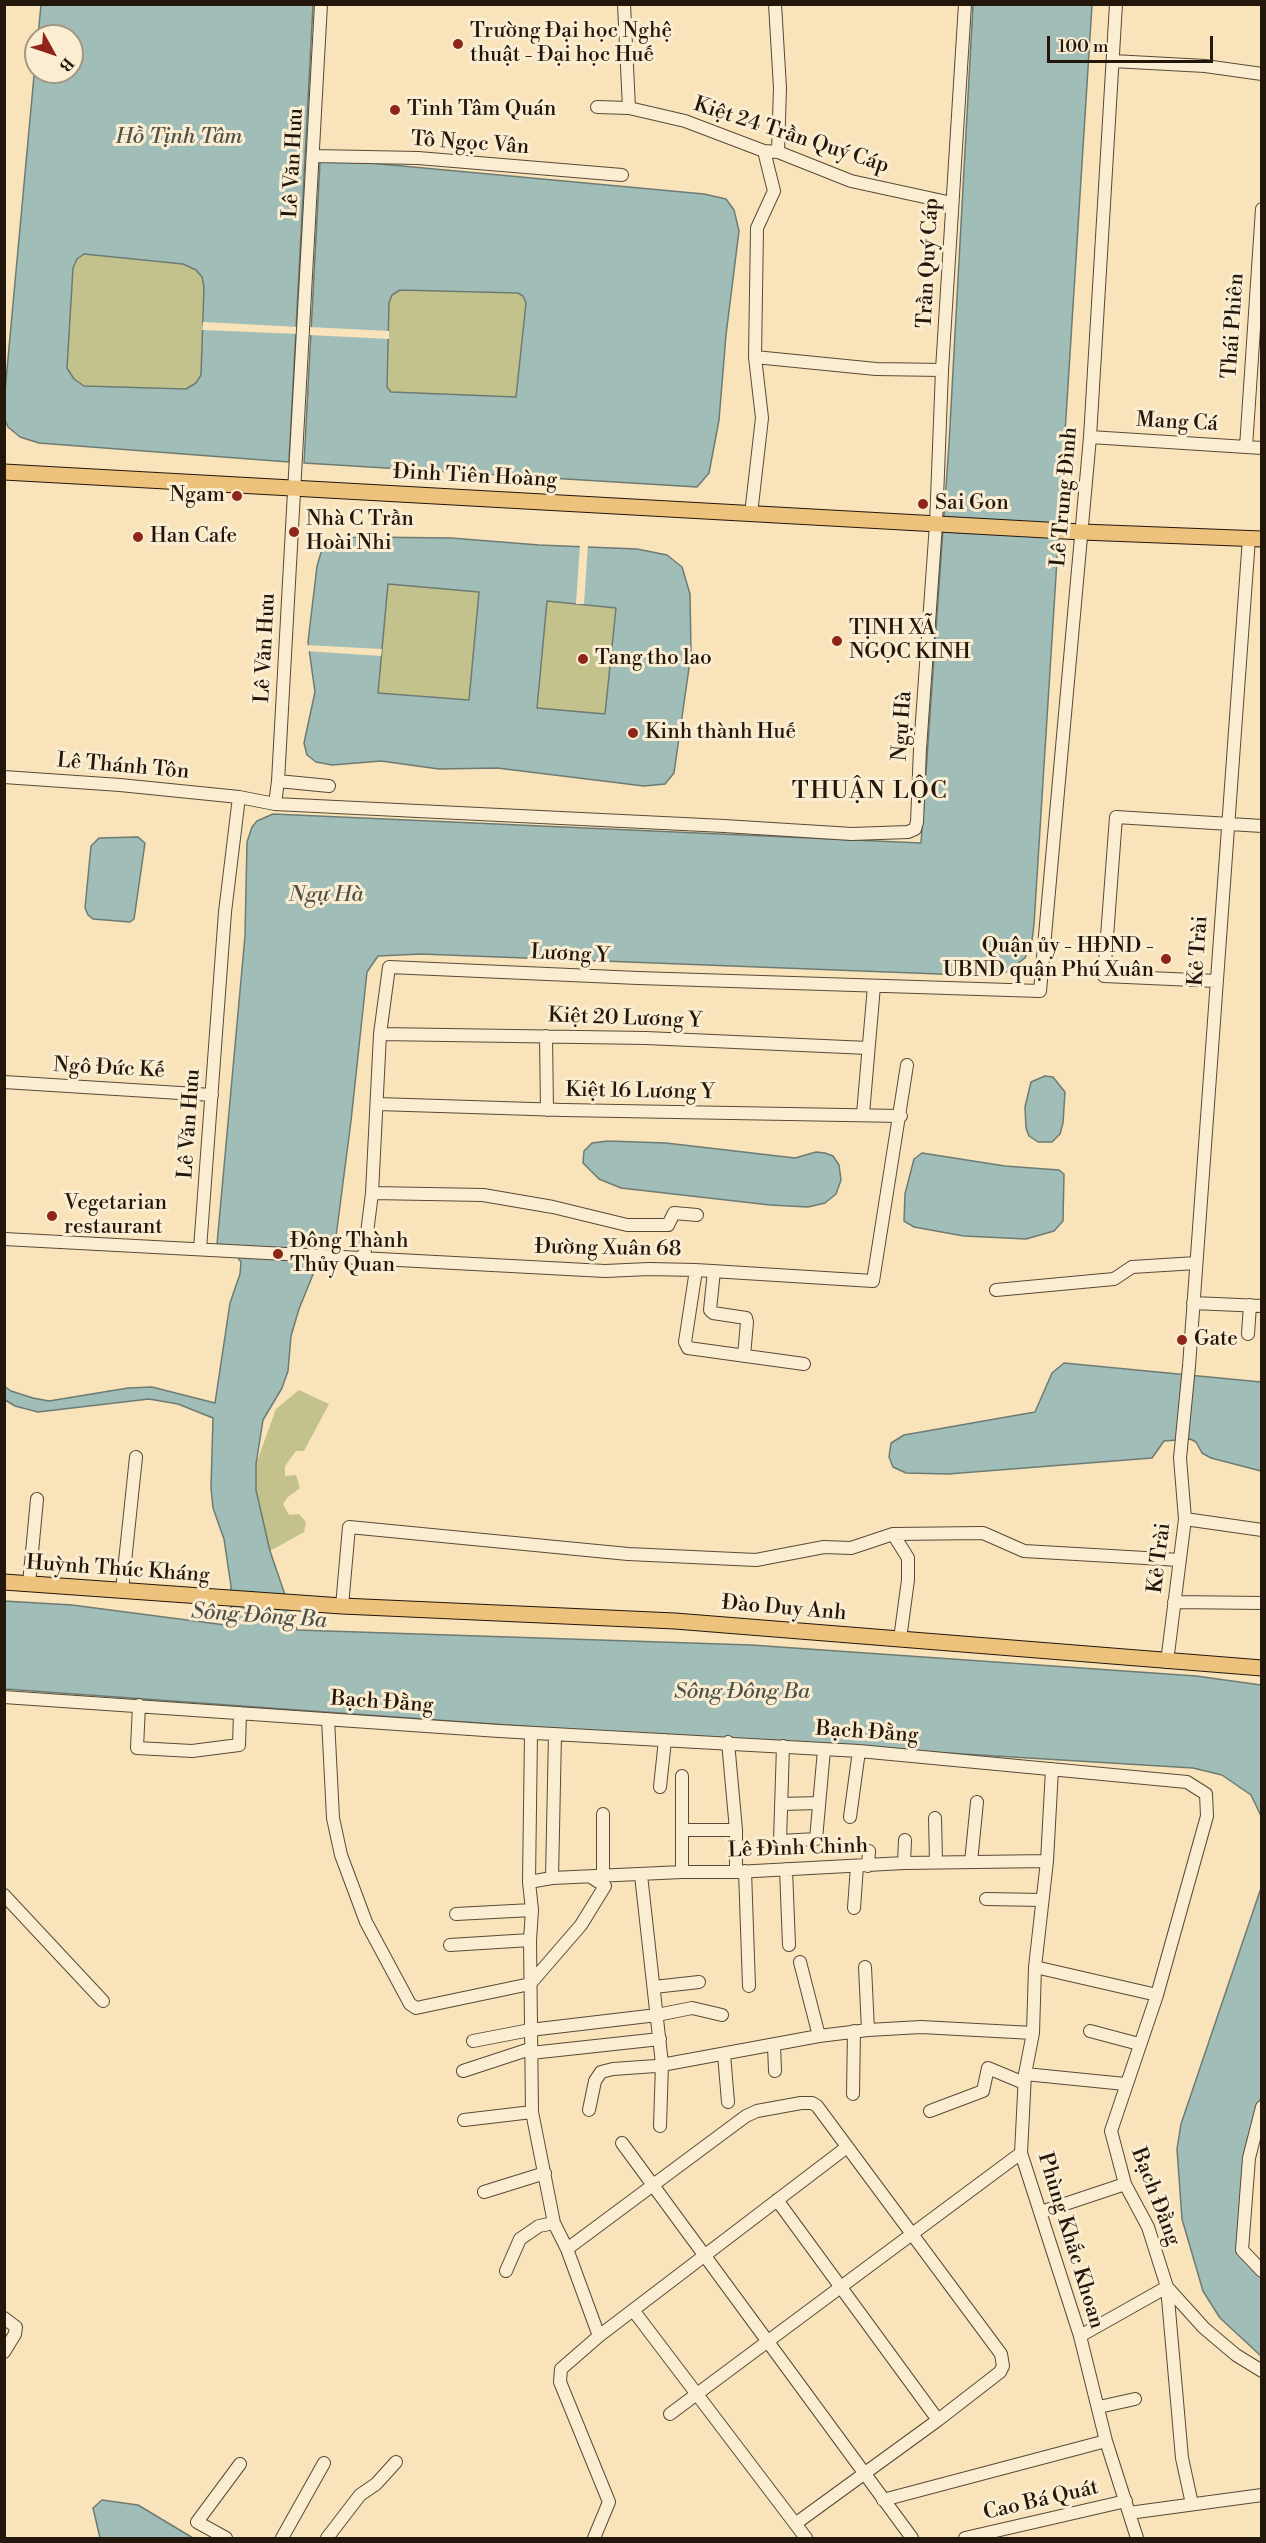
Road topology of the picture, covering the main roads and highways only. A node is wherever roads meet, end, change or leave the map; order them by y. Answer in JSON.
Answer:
{"nodes":[{"id":1,"x":4,"y":472,"type":"edge"},
{"id":2,"x":1255,"y":539,"type":"edge"},
{"id":3,"x":4,"y":1582,"type":"edge"},
{"id":4,"x":302,"y":1604,"type":"joint"},
{"id":5,"x":1262,"y":1668,"type":"edge"}],
"edges":[{"from":1,"to":2,"type":"main road","name":"Đinh Tiên Hoàng"},
{"from":3,"to":4,"type":"main road","name":"Huỳnh Thúc Kháng"},
{"from":4,"to":5,"type":"main road","name":"Đào Duy Anh"}]}
